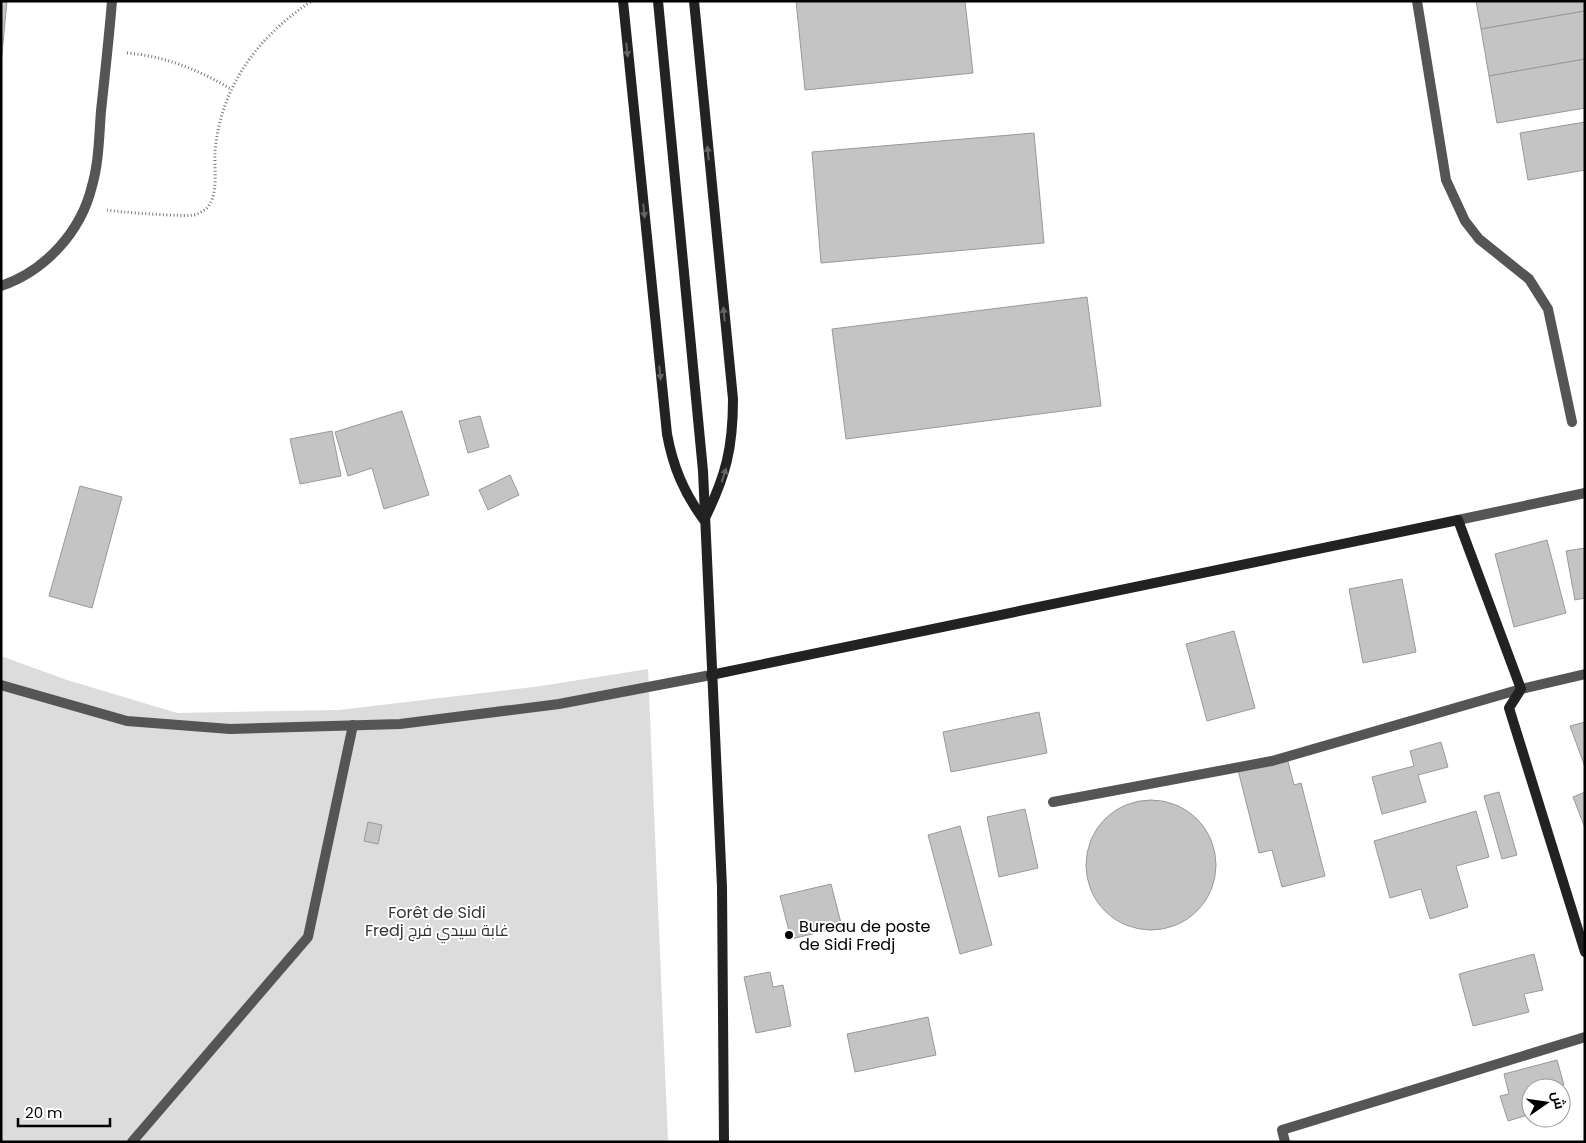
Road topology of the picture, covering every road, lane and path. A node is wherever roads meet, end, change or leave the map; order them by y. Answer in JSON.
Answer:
{"nodes":[{"id":1,"x":112,"y":1,"type":"edge"},
{"id":2,"x":312,"y":1,"type":"edge"},
{"id":3,"x":622,"y":1,"type":"edge"},
{"id":4,"x":658,"y":1,"type":"edge"},
{"id":5,"x":694,"y":1,"type":"edge"},
{"id":6,"x":1417,"y":1,"type":"edge"},
{"id":7,"x":107,"y":51,"type":"junction"},
{"id":8,"x":231,"y":90,"type":"junction"},
{"id":9,"x":88,"y":202,"type":"junction"},
{"id":10,"x":1,"y":286,"type":"edge"},
{"id":11,"x":1572,"y":422,"type":"dead end"},
{"id":12,"x":1585,"y":493,"type":"edge"},
{"id":13,"x":704,"y":520,"type":"junction"},
{"id":14,"x":1458,"y":520,"type":"junction"},
{"id":15,"x":1585,"y":674,"type":"edge"},
{"id":16,"x":711,"y":675,"type":"junction"},
{"id":17,"x":1,"y":684,"type":"edge"},
{"id":18,"x":1521,"y":689,"type":"junction"},
{"id":19,"x":353,"y":725,"type":"junction"},
{"id":20,"x":1053,"y":802,"type":"dead end"},
{"id":21,"x":1585,"y":952,"type":"edge"},
{"id":22,"x":1585,"y":1037,"type":"edge"},
{"id":23,"x":132,"y":1142,"type":"edge"},
{"id":24,"x":724,"y":1142,"type":"edge"},
{"id":25,"x":1285,"y":1142,"type":"edge"}],
"edges":[{"from":1,"to":7,"type":"street"},
{"from":2,"to":8,"type":"path"},
{"from":3,"to":13,"type":"main road","one_way":true},
{"from":4,"to":13,"type":"main road"},
{"from":13,"to":5,"type":"main road","one_way":true},
{"from":6,"to":11,"type":"street"},
{"from":7,"to":8,"type":"path"},
{"from":7,"to":9,"type":"street"},
{"from":8,"to":9,"type":"path"},
{"from":9,"to":10,"type":"street"},
{"from":12,"to":14,"type":"street"},
{"from":13,"to":16,"type":"main road"},
{"from":14,"to":16,"type":"main road"},
{"from":14,"to":18,"type":"main road"},
{"from":15,"to":18,"type":"street"},
{"from":16,"to":19,"type":"street"},
{"from":16,"to":24,"type":"main road"},
{"from":17,"to":19,"type":"street"},
{"from":18,"to":20,"type":"street"},
{"from":18,"to":21,"type":"main road"},
{"from":19,"to":23,"type":"street"},
{"from":22,"to":25,"type":"street"}]}
